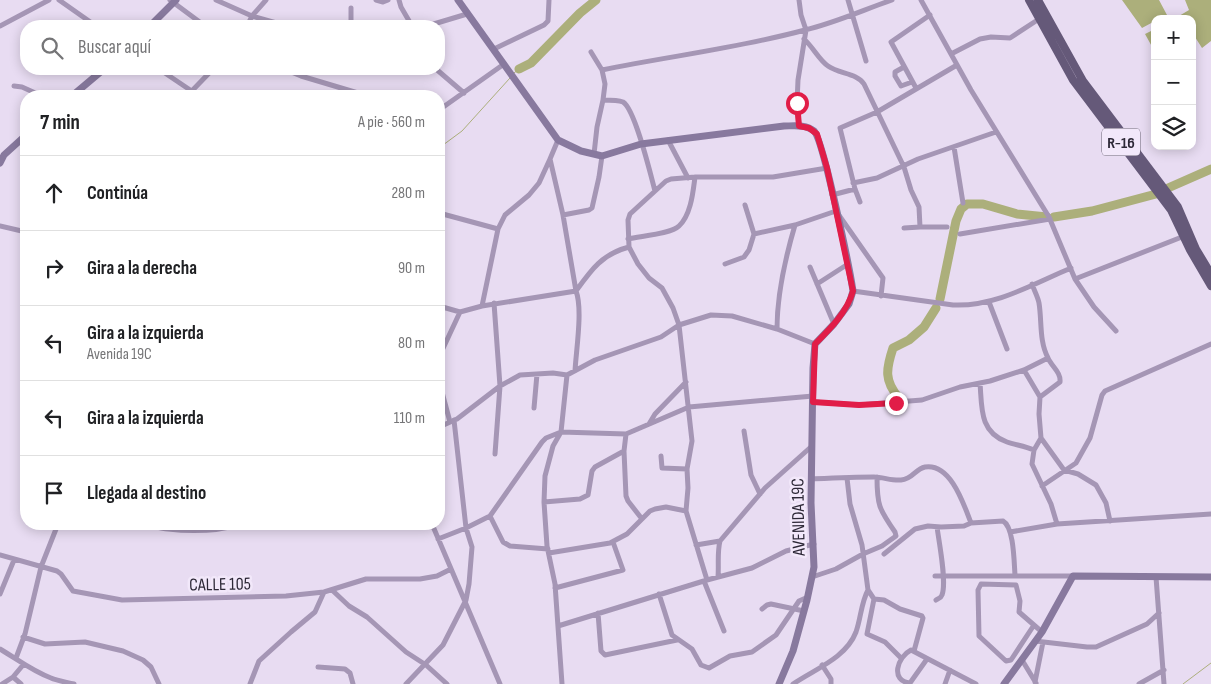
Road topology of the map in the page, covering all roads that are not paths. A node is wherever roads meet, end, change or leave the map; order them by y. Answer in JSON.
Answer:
{"nodes":[{"id":1,"x":49,"y":0,"type":"edge"},
{"id":2,"x":59,"y":0,"type":"edge"},
{"id":3,"x":216,"y":0,"type":"edge"},
{"id":4,"x":266,"y":0,"type":"edge"},
{"id":5,"x":376,"y":0,"type":"edge"},
{"id":6,"x":388,"y":0,"type":"edge"},
{"id":7,"x":398,"y":0,"type":"edge"},
{"id":8,"x":458,"y":0,"type":"edge"},
{"id":9,"x":549,"y":0,"type":"edge"},
{"id":10,"x":800,"y":0,"type":"edge"},
{"id":11,"x":848,"y":0,"type":"edge"},
{"id":12,"x":892,"y":0,"type":"edge"},
{"id":13,"x":921,"y":0,"type":"edge"},
{"id":14,"x":1029,"y":0,"type":"edge"},
{"id":15,"x":1038,"y":0,"type":"edge"},
{"id":16,"x":173,"y":1,"type":"edge"},
{"id":17,"x":875,"y":3,"type":"edge"},
{"id":18,"x":351,"y":8,"type":"dead end"},
{"id":19,"x":1039,"y":13,"type":"junction"},
{"id":20,"x":467,"y":14,"type":"junction"},
{"id":21,"x":852,"y":14,"type":"junction"},
{"id":22,"x":930,"y":15,"type":"junction"},
{"id":23,"x":252,"y":16,"type":"junction"},
{"id":24,"x":87,"y":20,"type":"edge"},
{"id":25,"x":156,"y":20,"type":"edge"},
{"id":26,"x":197,"y":20,"type":"edge"},
{"id":27,"x":250,"y":20,"type":"edge"},
{"id":28,"x":266,"y":20,"type":"edge"},
{"id":29,"x":351,"y":20,"type":"edge"},
{"id":30,"x":408,"y":20,"type":"edge"},
{"id":31,"x":445,"y":21,"type":"edge"},
{"id":32,"x":0,"y":26,"type":"edge"},
{"id":33,"x":806,"y":30,"type":"junction"},
{"id":34,"x":804,"y":39,"type":"junction"},
{"id":35,"x":494,"y":49,"type":"junction"},
{"id":36,"x":591,"y":52,"type":"dead end"},
{"id":37,"x":951,"y":54,"type":"junction"},
{"id":38,"x":866,"y":61,"type":"dead end"},
{"id":39,"x":504,"y":64,"type":"junction"},
{"id":40,"x":957,"y":64,"type":"junction"},
{"id":41,"x":904,"y":67,"type":"junction"},
{"id":42,"x":602,"y":70,"type":"junction"},
{"id":43,"x":97,"y":75,"type":"edge"},
{"id":44,"x":169,"y":75,"type":"edge"},
{"id":45,"x":207,"y":75,"type":"edge"},
{"id":46,"x":299,"y":75,"type":"edge"},
{"id":47,"x":443,"y":75,"type":"edge"},
{"id":48,"x":912,"y":82,"type":"junction"},
{"id":49,"x":14,"y":86,"type":"dead end"},
{"id":50,"x":916,"y":88,"type":"junction"},
{"id":51,"x":29,"y":90,"type":"edge"},
{"id":52,"x":79,"y":90,"type":"edge"},
{"id":53,"x":191,"y":90,"type":"edge"},
{"id":54,"x":193,"y":90,"type":"edge"},
{"id":55,"x":348,"y":90,"type":"edge"},
{"id":56,"x":464,"y":93,"type":"junction"},
{"id":57,"x":604,"y":100,"type":"junction"},
{"id":58,"x":445,"y":106,"type":"edge"},
{"id":59,"x":877,"y":112,"type":"junction"},
{"id":60,"x":799,"y":126,"type":"junction"},
{"id":61,"x":996,"y":132,"type":"junction"},
{"id":62,"x":558,"y":140,"type":"junction"},
{"id":63,"x":668,"y":140,"type":"junction"},
{"id":64,"x":20,"y":141,"type":"edge"},
{"id":65,"x":641,"y":144,"type":"junction"},
{"id":66,"x":954,"y":147,"type":"junction"},
{"id":67,"x":598,"y":155,"type":"junction"},
{"id":68,"x":550,"y":159,"type":"junction"},
{"id":69,"x":0,"y":163,"type":"edge"},
{"id":70,"x":904,"y":167,"type":"junction"},
{"id":71,"x":827,"y":168,"type":"junction"},
{"id":72,"x":695,"y":177,"type":"junction"},
{"id":73,"x":688,"y":178,"type":"junction"},
{"id":74,"x":854,"y":186,"type":"junction"},
{"id":75,"x":655,"y":191,"type":"junction"},
{"id":76,"x":832,"y":195,"type":"junction"},
{"id":77,"x":860,"y":202,"type":"dead end"},
{"id":78,"x":963,"y":203,"type":"dead end"},
{"id":79,"x":745,"y":206,"type":"dead end"},
{"id":80,"x":836,"y":211,"type":"junction"},
{"id":81,"x":445,"y":215,"type":"edge"},
{"id":82,"x":563,"y":215,"type":"junction"},
{"id":83,"x":1050,"y":219,"type":"junction"},
{"id":84,"x":0,"y":226,"type":"edge"},
{"id":85,"x":795,"y":226,"type":"junction"},
{"id":86,"x":920,"y":227,"type":"junction"},
{"id":87,"x":947,"y":227,"type":"dead end"},
{"id":88,"x":904,"y":228,"type":"dead end"},
{"id":89,"x":498,"y":230,"type":"junction"},
{"id":90,"x":20,"y":231,"type":"edge"},
{"id":91,"x":754,"y":234,"type":"junction"},
{"id":92,"x":960,"y":234,"type":"dead end"},
{"id":93,"x":1187,"y":235,"type":"junction"},
{"id":94,"x":628,"y":239,"type":"junction"},
{"id":95,"x":628,"y":247,"type":"junction"},
{"id":96,"x":725,"y":264,"type":"dead end"},
{"id":97,"x":848,"y":264,"type":"junction"},
{"id":98,"x":810,"y":267,"type":"dead end"},
{"id":99,"x":1071,"y":268,"type":"junction"},
{"id":100,"x":1211,"y":274,"type":"edge"},
{"id":101,"x":1075,"y":279,"type":"junction"},
{"id":102,"x":817,"y":284,"type":"junction"},
{"id":103,"x":1032,"y":284,"type":"junction"},
{"id":104,"x":1211,"y":286,"type":"edge"},
{"id":105,"x":576,"y":291,"type":"junction"},
{"id":106,"x":853,"y":291,"type":"junction"},
{"id":107,"x":881,"y":296,"type":"junction"},
{"id":108,"x":989,"y":302,"type":"junction"},
{"id":109,"x":494,"y":303,"type":"junction"},
{"id":110,"x":482,"y":306,"type":"junction"},
{"id":111,"x":445,"y":308,"type":"edge"},
{"id":112,"x":460,"y":312,"type":"junction"},
{"id":113,"x":834,"y":324,"type":"junction"},
{"id":114,"x":679,"y":325,"type":"junction"},
{"id":115,"x":777,"y":329,"type":"junction"},
{"id":116,"x":1116,"y":331,"type":"dead end"},
{"id":117,"x":815,"y":344,"type":"junction"},
{"id":118,"x":1211,"y":344,"type":"edge"},
{"id":119,"x":445,"y":345,"type":"edge"},
{"id":120,"x":1007,"y":348,"type":"dead end"},
{"id":121,"x":1048,"y":358,"type":"junction"},
{"id":122,"x":1024,"y":370,"type":"junction"},
{"id":123,"x":574,"y":371,"type":"junction"},
{"id":124,"x":537,"y":374,"type":"junction"},
{"id":125,"x":567,"y":375,"type":"junction"},
{"id":126,"x":686,"y":382,"type":"junction"},
{"id":127,"x":980,"y":383,"type":"junction"},
{"id":128,"x":500,"y":386,"type":"junction"},
{"id":129,"x":1040,"y":398,"type":"junction"},
{"id":130,"x":445,"y":399,"type":"edge"},
{"id":131,"x":813,"y":399,"type":"junction"},
{"id":132,"x":689,"y":407,"type":"junction"},
{"id":133,"x":534,"y":408,"type":"dead end"},
{"id":134,"x":452,"y":421,"type":"junction"},
{"id":135,"x":445,"y":424,"type":"edge"},
{"id":136,"x":649,"y":424,"type":"junction"},
{"id":137,"x":744,"y":431,"type":"dead end"},
{"id":138,"x":562,"y":432,"type":"junction"},
{"id":139,"x":626,"y":434,"type":"junction"},
{"id":140,"x":1041,"y":438,"type":"junction"},
{"id":141,"x":812,"y":446,"type":"junction"},
{"id":142,"x":1034,"y":450,"type":"junction"},
{"id":143,"x":624,"y":451,"type":"junction"},
{"id":144,"x":495,"y":454,"type":"dead end"},
{"id":145,"x":662,"y":456,"type":"dead end"},
{"id":146,"x":687,"y":469,"type":"junction"},
{"id":147,"x":1064,"y":470,"type":"junction"},
{"id":148,"x":877,"y":477,"type":"junction"},
{"id":149,"x":847,"y":478,"type":"junction"},
{"id":150,"x":812,"y":479,"type":"junction"},
{"id":151,"x":1042,"y":486,"type":"junction"},
{"id":152,"x":760,"y":494,"type":"junction"},
{"id":153,"x":544,"y":502,"type":"junction"},
{"id":154,"x":686,"y":511,"type":"junction"},
{"id":155,"x":1211,"y":514,"type":"edge"},
{"id":156,"x":490,"y":516,"type":"junction"},
{"id":157,"x":642,"y":518,"type":"junction"},
{"id":158,"x":1110,"y":521,"type":"junction"},
{"id":159,"x":971,"y":523,"type":"junction"},
{"id":160,"x":1056,"y":524,"type":"junction"},
{"id":161,"x":937,"y":527,"type":"junction"},
{"id":162,"x":466,"y":528,"type":"junction"},
{"id":163,"x":56,"y":530,"type":"edge"},
{"id":164,"x":178,"y":530,"type":"edge"},
{"id":165,"x":223,"y":530,"type":"edge"},
{"id":166,"x":434,"y":530,"type":"edge"},
{"id":167,"x":1010,"y":532,"type":"junction"},
{"id":168,"x":438,"y":539,"type":"junction"},
{"id":169,"x":720,"y":541,"type":"junction"},
{"id":170,"x":613,"y":542,"type":"junction"},
{"id":171,"x":814,"y":544,"type":"junction"},
{"id":172,"x":696,"y":545,"type":"junction"},
{"id":173,"x":548,"y":551,"type":"junction"},
{"id":174,"x":863,"y":554,"type":"junction"},
{"id":175,"x":884,"y":554,"type":"dead end"},
{"id":176,"x":0,"y":555,"type":"edge"},
{"id":177,"x":14,"y":560,"type":"junction"},
{"id":178,"x":41,"y":567,"type":"junction"},
{"id":179,"x":451,"y":569,"type":"junction"},
{"id":180,"x":1015,"y":575,"type":"junction"},
{"id":181,"x":935,"y":576,"type":"dead end"},
{"id":182,"x":943,"y":576,"type":"junction"},
{"id":183,"x":1073,"y":576,"type":"junction"},
{"id":184,"x":718,"y":577,"type":"junction"},
{"id":185,"x":812,"y":577,"type":"junction"},
{"id":186,"x":1156,"y":577,"type":"junction"},
{"id":187,"x":1211,"y":577,"type":"edge"},
{"id":188,"x":705,"y":580,"type":"junction"},
{"id":189,"x":555,"y":588,"type":"junction"},
{"id":190,"x":332,"y":590,"type":"junction"},
{"id":191,"x":868,"y":590,"type":"junction"},
{"id":192,"x":324,"y":592,"type":"junction"},
{"id":193,"x":0,"y":594,"type":"edge"},
{"id":194,"x":659,"y":594,"type":"junction"},
{"id":195,"x":808,"y":597,"type":"junction"},
{"id":196,"x":874,"y":599,"type":"junction"},
{"id":197,"x":466,"y":600,"type":"junction"},
{"id":198,"x":936,"y":600,"type":"dead end"},
{"id":199,"x":762,"y":609,"type":"dead end"},
{"id":200,"x":793,"y":610,"type":"junction"},
{"id":201,"x":804,"y":611,"type":"junction"},
{"id":202,"x":598,"y":613,"type":"junction"},
{"id":203,"x":1159,"y":613,"type":"junction"},
{"id":204,"x":1034,"y":625,"type":"junction"},
{"id":205,"x":558,"y":626,"type":"junction"},
{"id":206,"x":724,"y":631,"type":"dead end"},
{"id":207,"x":1042,"y":632,"type":"junction"},
{"id":208,"x":23,"y":637,"type":"junction"},
{"id":209,"x":678,"y":640,"type":"junction"},
{"id":210,"x":1039,"y":642,"type":"junction"},
{"id":211,"x":0,"y":649,"type":"edge"},
{"id":212,"x":914,"y":651,"type":"junction"},
{"id":213,"x":16,"y":658,"type":"junction"},
{"id":214,"x":901,"y":658,"type":"junction"},
{"id":215,"x":927,"y":659,"type":"junction"},
{"id":216,"x":1022,"y":660,"type":"junction"},
{"id":217,"x":424,"y":663,"type":"junction"},
{"id":218,"x":23,"y":664,"type":"junction"},
{"id":219,"x":822,"y":665,"type":"junction"},
{"id":220,"x":318,"y":667,"type":"dead end"},
{"id":221,"x":950,"y":670,"type":"junction"},
{"id":222,"x":1164,"y":670,"type":"junction"},
{"id":223,"x":13,"y":677,"type":"junction"},
{"id":224,"x":1036,"y":683,"type":"edge"},
{"id":225,"x":2,"y":684,"type":"edge"},
{"id":226,"x":21,"y":684,"type":"edge"},
{"id":227,"x":74,"y":684,"type":"edge"},
{"id":228,"x":159,"y":684,"type":"edge"},
{"id":229,"x":250,"y":684,"type":"edge"},
{"id":230,"x":353,"y":684,"type":"edge"},
{"id":231,"x":406,"y":684,"type":"edge"},
{"id":232,"x":447,"y":684,"type":"edge"},
{"id":233,"x":500,"y":684,"type":"edge"},
{"id":234,"x":562,"y":684,"type":"edge"},
{"id":235,"x":779,"y":684,"type":"edge"},
{"id":236,"x":794,"y":684,"type":"edge"},
{"id":237,"x":831,"y":684,"type":"edge"},
{"id":238,"x":945,"y":684,"type":"edge"},
{"id":239,"x":976,"y":684,"type":"edge"},
{"id":240,"x":1004,"y":684,"type":"edge"},
{"id":241,"x":1140,"y":684,"type":"edge"},
{"id":242,"x":1164,"y":684,"type":"edge"}],
"edges":[{"from":1,"to":32,"type":"street"},
{"from":2,"to":24,"type":"street"},
{"from":3,"to":23,"type":"street"},
{"from":4,"to":23,"type":"street"},
{"from":5,"to":6,"type":"street"},
{"from":7,"to":30,"type":"street"},
{"from":8,"to":20,"type":"street"},
{"from":9,"to":35,"type":"street"},
{"from":10,"to":33,"type":"street"},
{"from":11,"to":21,"type":"street"},
{"from":12,"to":17,"type":"street"},
{"from":13,"to":22,"type":"street"},
{"from":14,"to":19,"type":"main road","number":"R-16"},
{"from":15,"to":19,"type":"main road","number":"R-16"},
{"from":16,"to":25,"type":"street"},
{"from":16,"to":26,"type":"street"},
{"from":17,"to":21,"type":"street"},
{"from":18,"to":29,"type":"street"},
{"from":19,"to":37,"type":"street"},
{"from":19,"to":93,"type":"main road","number":"R-16"},
{"from":20,"to":31,"type":"street"},
{"from":20,"to":35,"type":"street"},
{"from":21,"to":33,"type":"street"},
{"from":21,"to":38,"type":"street"},
{"from":22,"to":37,"type":"street"},
{"from":22,"to":41,"type":"street"},
{"from":23,"to":27,"type":"street"},
{"from":23,"to":28,"type":"street"},
{"from":33,"to":34,"type":"street"},
{"from":33,"to":42,"type":"street"},
{"from":34,"to":59,"type":"street"},
{"from":34,"to":60,"type":"street"},
{"from":35,"to":39,"type":"street"},
{"from":36,"to":42,"type":"street"},
{"from":37,"to":40,"type":"street"},
{"from":39,"to":56,"type":"street"},
{"from":39,"to":62,"type":"street"},
{"from":40,"to":50,"type":"street"},
{"from":40,"to":61,"type":"street"},
{"from":41,"to":48,"type":"street"},
{"from":41,"to":48,"type":"street"},
{"from":42,"to":57,"type":"street"},
{"from":43,"to":52,"type":"street"},
{"from":44,"to":53,"type":"street"},
{"from":45,"to":54,"type":"street"},
{"from":46,"to":55,"type":"street"},
{"from":47,"to":56,"type":"street"},
{"from":48,"to":50,"type":"street"},
{"from":49,"to":51,"type":"street"},
{"from":50,"to":59,"type":"street"},
{"from":56,"to":58,"type":"street"},
{"from":57,"to":65,"type":"street"},
{"from":57,"to":67,"type":"street"},
{"from":59,"to":70,"type":"street"},
{"from":59,"to":74,"type":"street"},
{"from":60,"to":63,"type":"street"},
{"from":60,"to":71,"type":"street"},
{"from":61,"to":66,"type":"street"},
{"from":61,"to":83,"type":"street"},
{"from":62,"to":67,"type":"street"},
{"from":62,"to":68,"type":"street"},
{"from":63,"to":65,"type":"street"},
{"from":63,"to":73,"type":"street"},
{"from":64,"to":69,"type":"street"},
{"from":65,"to":67,"type":"street"},
{"from":65,"to":75,"type":"street"},
{"from":66,"to":70,"type":"street"},
{"from":66,"to":78,"type":"street"},
{"from":67,"to":82,"type":"street"},
{"from":68,"to":82,"type":"street"},
{"from":68,"to":89,"type":"street"},
{"from":70,"to":74,"type":"street"},
{"from":70,"to":86,"type":"street"},
{"from":71,"to":72,"type":"street"},
{"from":71,"to":76,"type":"street"},
{"from":72,"to":73,"type":"street"},
{"from":72,"to":94,"type":"street"},
{"from":73,"to":75,"type":"street"},
{"from":74,"to":76,"type":"street"},
{"from":74,"to":77,"type":"street"},
{"from":75,"to":94,"type":"street"},
{"from":76,"to":80,"type":"street"},
{"from":79,"to":91,"type":"street"},
{"from":80,"to":85,"type":"street"},
{"from":80,"to":97,"type":"street"},
{"from":80,"to":107,"type":"street"},
{"from":81,"to":89,"type":"street"},
{"from":82,"to":105,"type":"street"},
{"from":83,"to":92,"type":"street"},
{"from":83,"to":99,"type":"street"},
{"from":84,"to":90,"type":"street"},
{"from":85,"to":91,"type":"street"},
{"from":85,"to":115,"type":"street"},
{"from":86,"to":87,"type":"street"},
{"from":86,"to":88,"type":"street"},
{"from":89,"to":110,"type":"street"},
{"from":91,"to":96,"type":"street"},
{"from":93,"to":100,"type":"main road","number":"R-16"},
{"from":93,"to":101,"type":"street"},
{"from":93,"to":104,"type":"main road","number":"R-16"},
{"from":94,"to":95,"type":"street"},
{"from":95,"to":105,"type":"street"},
{"from":95,"to":114,"type":"street"},
{"from":97,"to":102,"type":"street"},
{"from":97,"to":106,"type":"street"},
{"from":98,"to":102,"type":"street"},
{"from":99,"to":101,"type":"street"},
{"from":99,"to":103,"type":"street"},
{"from":101,"to":116,"type":"street"},
{"from":102,"to":113,"type":"street"},
{"from":103,"to":108,"type":"street"},
{"from":103,"to":121,"type":"street"},
{"from":105,"to":109,"type":"street"},
{"from":105,"to":123,"type":"street"},
{"from":106,"to":107,"type":"street"},
{"from":106,"to":113,"type":"street"},
{"from":107,"to":108,"type":"street"},
{"from":108,"to":120,"type":"street"},
{"from":109,"to":110,"type":"street"},
{"from":109,"to":128,"type":"street"},
{"from":110,"to":112,"type":"street"},
{"from":111,"to":112,"type":"street"},
{"from":112,"to":119,"type":"street"},
{"from":113,"to":117,"type":"street"},
{"from":114,"to":115,"type":"street"},
{"from":114,"to":123,"type":"street"},
{"from":114,"to":126,"type":"street"},
{"from":115,"to":117,"type":"street"},
{"from":117,"to":131,"type":"street","name":"AVENIDA 19C"},
{"from":118,"to":147,"type":"street"},
{"from":121,"to":122,"type":"street"},
{"from":121,"to":129,"type":"street"},
{"from":122,"to":127,"type":"street"},
{"from":122,"to":129,"type":"street"},
{"from":123,"to":125,"type":"street"},
{"from":124,"to":125,"type":"street"},
{"from":124,"to":128,"type":"street"},
{"from":124,"to":133,"type":"street"},
{"from":125,"to":138,"type":"street"},
{"from":126,"to":132,"type":"street"},
{"from":126,"to":136,"type":"street"},
{"from":127,"to":131,"type":"street"},
{"from":127,"to":142,"type":"street"},
{"from":128,"to":134,"type":"street"},
{"from":128,"to":144,"type":"street"},
{"from":129,"to":140,"type":"street"},
{"from":130,"to":134,"type":"street"},
{"from":131,"to":132,"type":"street"},
{"from":131,"to":141,"type":"street","name":"AVENIDA 19C"},
{"from":132,"to":136,"type":"street"},
{"from":132,"to":146,"type":"street"},
{"from":134,"to":135,"type":"street"},
{"from":134,"to":162,"type":"street"},
{"from":136,"to":139,"type":"street"},
{"from":137,"to":152,"type":"street"},
{"from":138,"to":139,"type":"street"},
{"from":138,"to":153,"type":"street"},
{"from":138,"to":156,"type":"street"},
{"from":139,"to":143,"type":"street"},
{"from":140,"to":142,"type":"street"},
{"from":140,"to":147,"type":"street"},
{"from":141,"to":150,"type":"street","name":"AVENIDA 19C"},
{"from":141,"to":152,"type":"street"},
{"from":142,"to":151,"type":"street"},
{"from":143,"to":153,"type":"street"},
{"from":143,"to":157,"type":"street"},
{"from":145,"to":146,"type":"street"},
{"from":146,"to":154,"type":"street"},
{"from":147,"to":151,"type":"street"},
{"from":147,"to":158,"type":"street"},
{"from":148,"to":149,"type":"street"},
{"from":148,"to":159,"type":"street"},
{"from":148,"to":174,"type":"street"},
{"from":149,"to":150,"type":"street"},
{"from":149,"to":174,"type":"street"},
{"from":150,"to":171,"type":"street","name":"AVENIDA 19C"},
{"from":151,"to":160,"type":"street"},
{"from":152,"to":169,"type":"street"},
{"from":153,"to":173,"type":"street"},
{"from":154,"to":157,"type":"street"},
{"from":154,"to":172,"type":"street"},
{"from":155,"to":158,"type":"street"},
{"from":156,"to":162,"type":"street"},
{"from":156,"to":173,"type":"street"},
{"from":157,"to":170,"type":"street"},
{"from":158,"to":160,"type":"street"},
{"from":159,"to":161,"type":"street"},
{"from":159,"to":167,"type":"street"},
{"from":160,"to":167,"type":"street"},
{"from":161,"to":175,"type":"street"},
{"from":161,"to":182,"type":"street"},
{"from":162,"to":168,"type":"street"},
{"from":162,"to":197,"type":"street"},
{"from":163,"to":178,"type":"street"},
{"from":164,"to":165,"type":"street"},
{"from":166,"to":168,"type":"street"},
{"from":167,"to":180,"type":"street"},
{"from":168,"to":179,"type":"street"},
{"from":169,"to":172,"type":"street"},
{"from":169,"to":184,"type":"street"},
{"from":170,"to":173,"type":"street"},
{"from":170,"to":189,"type":"street"},
{"from":171,"to":184,"type":"street"},
{"from":171,"to":185,"type":"street","name":"AVENIDA 19C"},
{"from":172,"to":188,"type":"street"},
{"from":173,"to":189,"type":"street"},
{"from":174,"to":185,"type":"street"},
{"from":174,"to":191,"type":"street"},
{"from":176,"to":177,"type":"street","name":"CALLE 105"},
{"from":177,"to":178,"type":"street","name":"CALLE 105"},
{"from":177,"to":193,"type":"street"},
{"from":178,"to":192,"type":"street","name":"CALLE 105"},
{"from":178,"to":208,"type":"street"},
{"from":179,"to":190,"type":"street","name":"CALLE 105"},
{"from":179,"to":197,"type":"street"},
{"from":180,"to":182,"type":"street"},
{"from":180,"to":183,"type":"street"},
{"from":181,"to":182,"type":"street"},
{"from":182,"to":198,"type":"street"},
{"from":183,"to":186,"type":"street"},
{"from":183,"to":207,"type":"street"},
{"from":184,"to":188,"type":"street"},
{"from":185,"to":195,"type":"street","name":"AVENIDA 19C"},
{"from":186,"to":187,"type":"street"},
{"from":186,"to":203,"type":"street"},
{"from":188,"to":194,"type":"street"},
{"from":188,"to":206,"type":"street"},
{"from":189,"to":205,"type":"street"},
{"from":190,"to":192,"type":"street","name":"CALLE 105"},
{"from":190,"to":217,"type":"street"},
{"from":191,"to":196,"type":"street"},
{"from":191,"to":219,"type":"street"},
{"from":192,"to":229,"type":"street"},
{"from":194,"to":202,"type":"street"},
{"from":194,"to":209,"type":"street"},
{"from":195,"to":200,"type":"street"},
{"from":195,"to":201,"type":"street","name":"AVENIDA 19C"},
{"from":196,"to":212,"type":"street"},
{"from":196,"to":214,"type":"street"},
{"from":197,"to":217,"type":"street"},
{"from":197,"to":233,"type":"street"},
{"from":199,"to":200,"type":"street"},
{"from":200,"to":201,"type":"street"},
{"from":200,"to":209,"type":"street"},
{"from":201,"to":235,"type":"street","name":"AVENIDA 19C"},
{"from":202,"to":205,"type":"street"},
{"from":202,"to":209,"type":"street"},
{"from":203,"to":210,"type":"street"},
{"from":203,"to":222,"type":"street"},
{"from":204,"to":204,"type":"street"},
{"from":204,"to":207,"type":"street"},
{"from":205,"to":234,"type":"street"},
{"from":207,"to":210,"type":"street"},
{"from":208,"to":213,"type":"street"},
{"from":208,"to":228,"type":"street"},
{"from":210,"to":216,"type":"street"},
{"from":210,"to":224,"type":"street"},
{"from":211,"to":213,"type":"street"},
{"from":212,"to":214,"type":"street"},
{"from":212,"to":215,"type":"street"},
{"from":213,"to":218,"type":"street"},
{"from":214,"to":215,"type":"street"},
{"from":215,"to":221,"type":"street"},
{"from":216,"to":224,"type":"street"},
{"from":216,"to":240,"type":"street"},
{"from":217,"to":231,"type":"street"},
{"from":217,"to":232,"type":"street"},
{"from":218,"to":223,"type":"street"},
{"from":218,"to":227,"type":"street"},
{"from":219,"to":236,"type":"street"},
{"from":219,"to":237,"type":"street"},
{"from":220,"to":230,"type":"street"},
{"from":221,"to":238,"type":"street"},
{"from":221,"to":239,"type":"street"},
{"from":222,"to":241,"type":"street"},
{"from":222,"to":242,"type":"street"},
{"from":223,"to":225,"type":"street"},
{"from":223,"to":226,"type":"street"}]}
